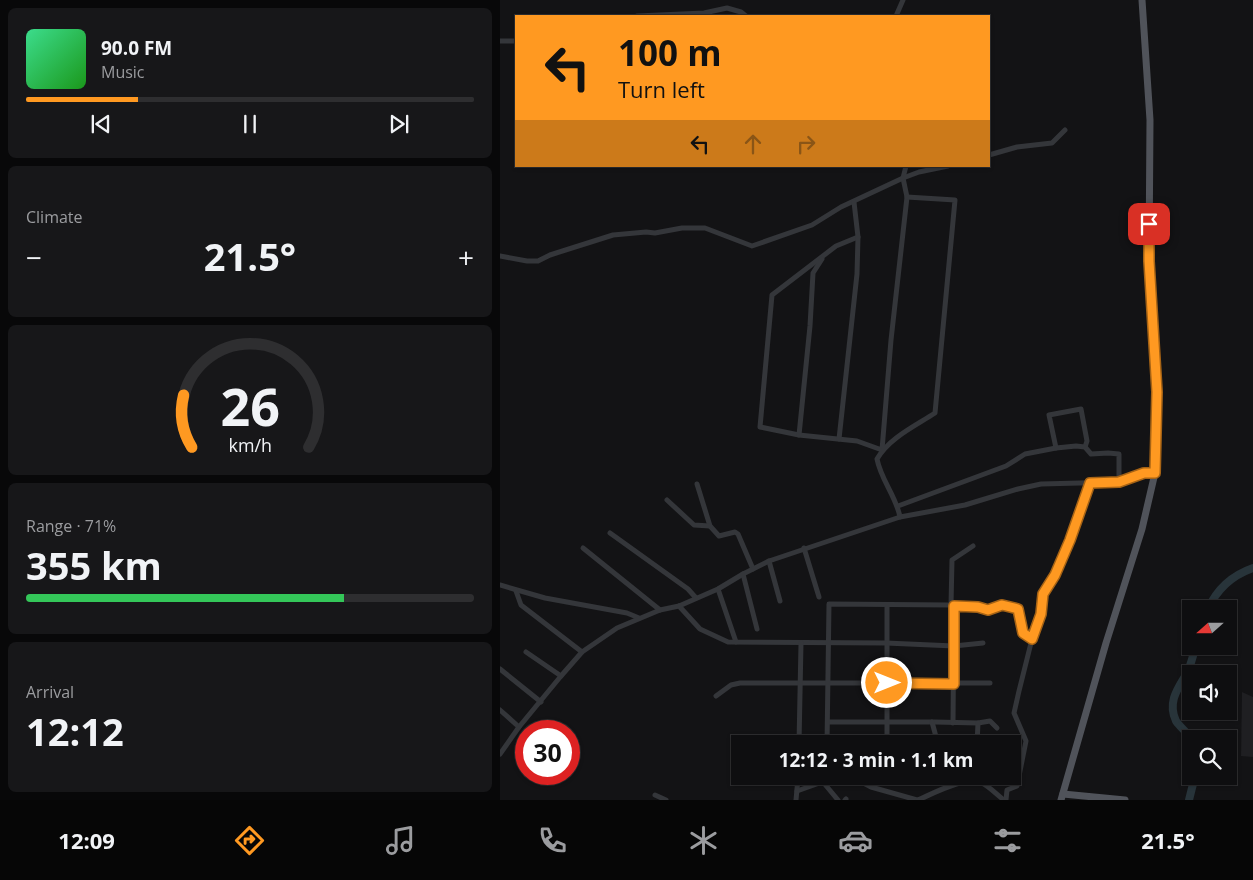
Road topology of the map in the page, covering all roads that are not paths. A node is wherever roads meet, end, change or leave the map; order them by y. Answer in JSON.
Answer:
{"nodes":[{"id":1,"x":903,"y":0,"type":"edge"},
{"id":2,"x":1142,"y":0,"type":"edge"},
{"id":3,"x":659,"y":15,"type":"edge"},
{"id":4,"x":745,"y":15,"type":"edge"},
{"id":5,"x":896,"y":15,"type":"edge"},
{"id":6,"x":500,"y":41,"type":"edge"},
{"id":7,"x":515,"y":41,"type":"edge"},
{"id":8,"x":1065,"y":130,"type":"dead end"},
{"id":9,"x":990,"y":155,"type":"edge"},
{"id":10,"x":906,"y":167,"type":"edge"},
{"id":11,"x":943,"y":167,"type":"edge"},
{"id":12,"x":903,"y":178,"type":"junction"},
{"id":13,"x":906,"y":197,"type":"junction"},
{"id":14,"x":854,"y":202,"type":"junction"},
{"id":15,"x":858,"y":237,"type":"junction"},
{"id":16,"x":500,"y":256,"type":"edge"},
{"id":17,"x":824,"y":256,"type":"junction"},
{"id":18,"x":799,"y":435,"type":"junction"},
{"id":19,"x":840,"y":439,"type":"junction"},
{"id":20,"x":1085,"y":447,"type":"junction"},
{"id":21,"x":1056,"y":448,"type":"junction"},
{"id":22,"x":882,"y":450,"type":"junction"},
{"id":23,"x":1155,"y":473,"type":"junction"},
{"id":24,"x":1119,"y":482,"type":"junction"},
{"id":25,"x":1090,"y":483,"type":"junction"},
{"id":26,"x":697,"y":484,"type":"dead end"},
{"id":27,"x":667,"y":500,"type":"dead end"},
{"id":28,"x":898,"y":506,"type":"junction"},
{"id":29,"x":900,"y":517,"type":"junction"},
{"id":30,"x":710,"y":526,"type":"junction"},
{"id":31,"x":610,"y":533,"type":"dead end"},
{"id":32,"x":974,"y":546,"type":"dead end"},
{"id":33,"x":582,"y":548,"type":"dead end"},
{"id":34,"x":804,"y":548,"type":"junction"},
{"id":35,"x":769,"y":561,"type":"junction"},
{"id":36,"x":753,"y":569,"type":"junction"},
{"id":37,"x":743,"y":574,"type":"junction"},
{"id":38,"x":500,"y":585,"type":"edge"},
{"id":39,"x":718,"y":589,"type":"junction"},
{"id":40,"x":516,"y":591,"type":"junction"},
{"id":41,"x":818,"y":597,"type":"dead end"},
{"id":42,"x":696,"y":598,"type":"junction"},
{"id":43,"x":780,"y":601,"type":"dead end"},
{"id":44,"x":887,"y":604,"type":"junction"},
{"id":45,"x":952,"y":605,"type":"junction"},
{"id":46,"x":679,"y":606,"type":"junction"},
{"id":47,"x":660,"y":610,"type":"junction"},
{"id":48,"x":639,"y":618,"type":"junction"},
{"id":49,"x":757,"y":629,"type":"dead end"},
{"id":50,"x":1032,"y":639,"type":"junction"},
{"id":51,"x":736,"y":642,"type":"junction"},
{"id":52,"x":801,"y":643,"type":"junction"},
{"id":53,"x":829,"y":643,"type":"junction"},
{"id":54,"x":886,"y":643,"type":"junction"},
{"id":55,"x":983,"y":643,"type":"dead end"},
{"id":56,"x":954,"y":646,"type":"junction"},
{"id":57,"x":526,"y":652,"type":"dead end"},
{"id":58,"x":582,"y":652,"type":"junction"},
{"id":59,"x":500,"y":669,"type":"edge"},
{"id":60,"x":561,"y":676,"type":"junction"},
{"id":61,"x":801,"y":682,"type":"junction"},
{"id":62,"x":829,"y":682,"type":"junction"},
{"id":63,"x":887,"y":683,"type":"junction"},
{"id":64,"x":990,"y":683,"type":"dead end"},
{"id":65,"x":954,"y":684,"type":"junction"},
{"id":66,"x":716,"y":696,"type":"dead end"},
{"id":67,"x":541,"y":702,"type":"junction"},
{"id":68,"x":500,"y":710,"type":"edge"},
{"id":69,"x":525,"y":720,"type":"edge"},
{"id":70,"x":887,"y":721,"type":"junction"},
{"id":71,"x":828,"y":722,"type":"junction"},
{"id":72,"x":932,"y":722,"type":"junction"},
{"id":73,"x":515,"y":723,"type":"edge"},
{"id":74,"x":953,"y":723,"type":"junction"},
{"id":75,"x":978,"y":723,"type":"junction"},
{"id":76,"x":996,"y":728,"type":"dead end"},
{"id":77,"x":515,"y":733,"type":"edge"},
{"id":78,"x":799,"y":735,"type":"edge"},
{"id":79,"x":827,"y":735,"type":"edge"},
{"id":80,"x":887,"y":735,"type":"edge"},
{"id":81,"x":936,"y":735,"type":"edge"},
{"id":82,"x":977,"y":735,"type":"edge"},
{"id":83,"x":500,"y":754,"type":"edge"},
{"id":84,"x":797,"y":785,"type":"edge"},
{"id":85,"x":814,"y":785,"type":"edge"},
{"id":86,"x":826,"y":785,"type":"edge"},
{"id":87,"x":867,"y":785,"type":"edge"},
{"id":88,"x":954,"y":785,"type":"edge"},
{"id":89,"x":984,"y":785,"type":"edge"},
{"id":90,"x":797,"y":791,"type":"junction"},
{"id":91,"x":655,"y":795,"type":"dead end"},
{"id":92,"x":1062,"y":797,"type":"edge"},
{"id":93,"x":666,"y":800,"type":"edge"},
{"id":94,"x":796,"y":800,"type":"edge"},
{"id":95,"x":838,"y":800,"type":"edge"},
{"id":96,"x":918,"y":800,"type":"edge"},
{"id":97,"x":1005,"y":800,"type":"edge"},
{"id":98,"x":1125,"y":800,"type":"edge"}],
"edges":[{"from":1,"to":5,"type":"street"},
{"from":2,"to":23,"type":"main road"},
{"from":3,"to":4,"type":"street"},
{"from":6,"to":7,"type":"street"},
{"from":8,"to":9,"type":"street"},
{"from":10,"to":12,"type":"street"},
{"from":11,"to":12,"type":"street"},
{"from":12,"to":13,"type":"street"},
{"from":12,"to":14,"type":"street"},
{"from":13,"to":22,"type":"street"},
{"from":13,"to":22,"type":"street"},
{"from":14,"to":15,"type":"street"},
{"from":14,"to":16,"type":"street"},
{"from":15,"to":17,"type":"street"},
{"from":15,"to":19,"type":"street"},
{"from":17,"to":18,"type":"street"},
{"from":17,"to":18,"type":"street"},
{"from":18,"to":19,"type":"street"},
{"from":19,"to":22,"type":"street"},
{"from":20,"to":21,"type":"street"},
{"from":20,"to":21,"type":"street"},
{"from":20,"to":24,"type":"street"},
{"from":21,"to":28,"type":"street"},
{"from":22,"to":28,"type":"street"},
{"from":23,"to":24,"type":"street"},
{"from":23,"to":92,"type":"main road"},
{"from":24,"to":25,"type":"street"},
{"from":25,"to":29,"type":"street"},
{"from":25,"to":50,"type":"street"},
{"from":26,"to":30,"type":"street"},
{"from":27,"to":30,"type":"street"},
{"from":28,"to":29,"type":"street"},
{"from":29,"to":34,"type":"street"},
{"from":30,"to":36,"type":"street"},
{"from":31,"to":42,"type":"street"},
{"from":32,"to":45,"type":"street"},
{"from":33,"to":47,"type":"street"},
{"from":34,"to":35,"type":"street"},
{"from":34,"to":41,"type":"street"},
{"from":35,"to":36,"type":"street"},
{"from":35,"to":43,"type":"street"},
{"from":36,"to":37,"type":"street"},
{"from":37,"to":39,"type":"street"},
{"from":37,"to":49,"type":"street"},
{"from":38,"to":40,"type":"street"},
{"from":39,"to":42,"type":"street"},
{"from":39,"to":51,"type":"street"},
{"from":40,"to":48,"type":"street"},
{"from":40,"to":58,"type":"street"},
{"from":42,"to":46,"type":"street"},
{"from":44,"to":45,"type":"street"},
{"from":44,"to":53,"type":"street"},
{"from":44,"to":54,"type":"street"},
{"from":45,"to":50,"type":"street"},
{"from":45,"to":56,"type":"street"},
{"from":46,"to":47,"type":"street"},
{"from":46,"to":51,"type":"street"},
{"from":47,"to":48,"type":"street"},
{"from":48,"to":58,"type":"street"},
{"from":50,"to":97,"type":"street"},
{"from":51,"to":52,"type":"street"},
{"from":52,"to":53,"type":"street"},
{"from":52,"to":61,"type":"street"},
{"from":53,"to":54,"type":"street"},
{"from":53,"to":62,"type":"street"},
{"from":54,"to":56,"type":"street"},
{"from":54,"to":63,"type":"street"},
{"from":55,"to":56,"type":"street"},
{"from":56,"to":65,"type":"street"},
{"from":57,"to":60,"type":"street"},
{"from":58,"to":60,"type":"street"},
{"from":59,"to":67,"type":"street"},
{"from":60,"to":67,"type":"street"},
{"from":61,"to":62,"type":"street"},
{"from":61,"to":66,"type":"street"},
{"from":61,"to":78,"type":"street"},
{"from":62,"to":63,"type":"street"},
{"from":62,"to":71,"type":"street"},
{"from":63,"to":65,"type":"street"},
{"from":63,"to":70,"type":"street"},
{"from":64,"to":65,"type":"street"},
{"from":65,"to":74,"type":"street"},
{"from":67,"to":69,"type":"street"},
{"from":68,"to":73,"type":"street"},
{"from":70,"to":71,"type":"street"},
{"from":70,"to":72,"type":"street"},
{"from":70,"to":80,"type":"street"},
{"from":71,"to":79,"type":"street"},
{"from":72,"to":74,"type":"street"},
{"from":72,"to":81,"type":"street"},
{"from":74,"to":75,"type":"street"},
{"from":75,"to":76,"type":"street"},
{"from":75,"to":82,"type":"street"},
{"from":77,"to":83,"type":"street"},
{"from":84,"to":90,"type":"street"},
{"from":85,"to":90,"type":"street"},
{"from":86,"to":95,"type":"street"},
{"from":87,"to":96,"type":"street"},
{"from":88,"to":96,"type":"street"},
{"from":89,"to":97,"type":"street"},
{"from":90,"to":94,"type":"street"},
{"from":91,"to":93,"type":"street"},
{"from":92,"to":98,"type":"main road"}]}
